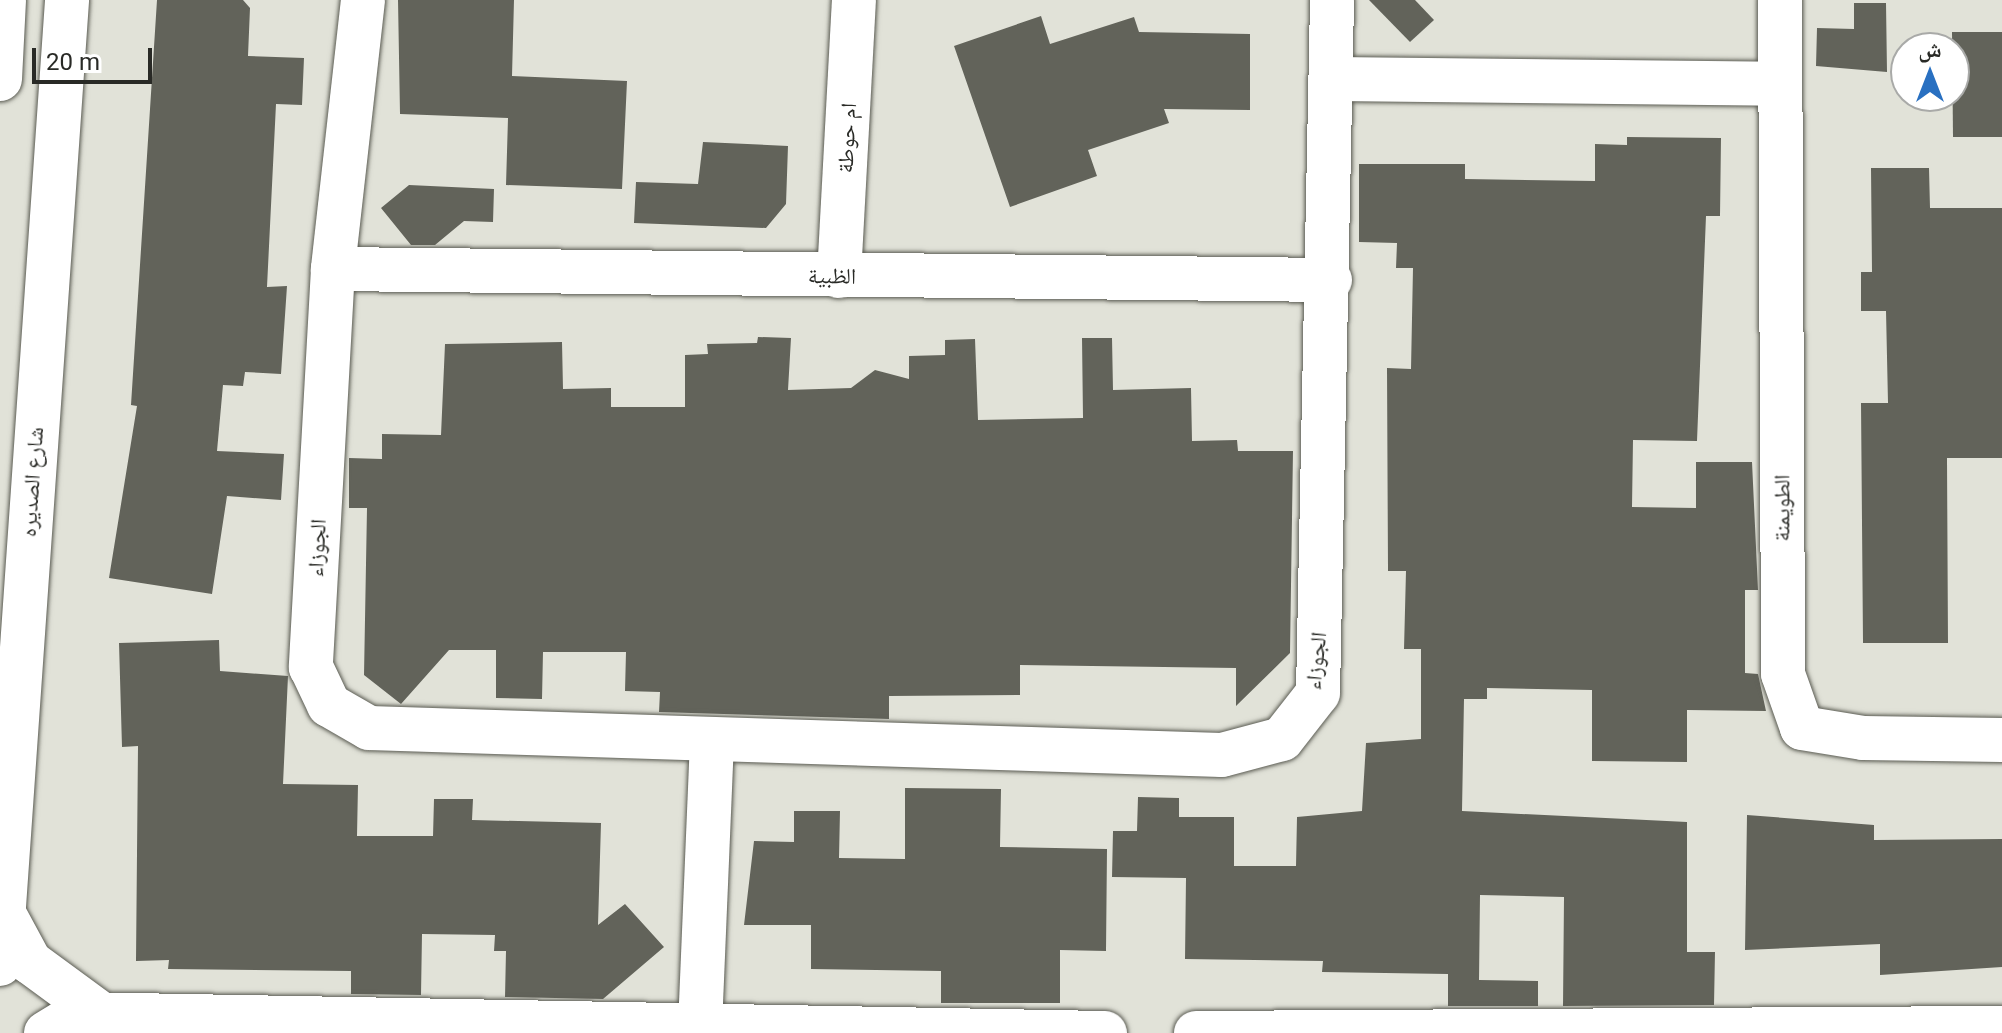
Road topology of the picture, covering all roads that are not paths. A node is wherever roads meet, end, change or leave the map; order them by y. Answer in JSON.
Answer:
{"nodes":[{"id":1,"x":4,"y":0,"type":"edge"},
{"id":2,"x":67,"y":0,"type":"edge"},
{"id":3,"x":363,"y":0,"type":"edge"},
{"id":4,"x":854,"y":0,"type":"edge"},
{"id":5,"x":1332,"y":0,"type":"edge"},
{"id":6,"x":1780,"y":0,"type":"edge"},
{"id":7,"x":0,"y":79,"type":"edge"},
{"id":8,"x":1333,"y":79,"type":"junction"},
{"id":9,"x":1779,"y":84,"type":"junction"},
{"id":10,"x":333,"y":269,"type":"junction"},
{"id":11,"x":839,"y":276,"type":"junction"},
{"id":12,"x":1330,"y":280,"type":"junction"},
{"id":13,"x":712,"y":740,"type":"junction"},
{"id":14,"x":2002,"y":740,"type":"edge"},
{"id":15,"x":3,"y":912,"type":"junction"},
{"id":16,"x":0,"y":964,"type":"edge"},
{"id":17,"x":105,"y":1017,"type":"junction"},
{"id":18,"x":700,"y":1027,"type":"junction"},
{"id":19,"x":2002,"y":1028,"type":"edge"},
{"id":20,"x":46,"y":1033,"type":"edge"},
{"id":21,"x":1105,"y":1033,"type":"edge"},
{"id":22,"x":1196,"y":1033,"type":"edge"}],
"edges":[{"from":1,"to":7,"type":"street"},
{"from":2,"to":15,"type":"street","name":"شارع الصديره"},
{"from":3,"to":10,"type":"street","name":"الجوزاء"},
{"from":4,"to":11,"type":"street","name":"ام حوطة"},
{"from":5,"to":8,"type":"street","name":"الجوزاء"},
{"from":6,"to":9,"type":"street","name":"الطويمنة"},
{"from":8,"to":9,"type":"street"},
{"from":8,"to":12,"type":"street","name":"الجوزاء"},
{"from":9,"to":14,"type":"street","name":"الطويمنة"},
{"from":10,"to":11,"type":"street","name":"الظبية"},
{"from":10,"to":13,"type":"street","name":"الجوزاء"},
{"from":11,"to":12,"type":"street","name":"الظبية"},
{"from":12,"to":13,"type":"street","name":"الجوزاء"},
{"from":13,"to":18,"type":"street"},
{"from":15,"to":16,"type":"street","name":"شارع الصديره"},
{"from":15,"to":17,"type":"street"},
{"from":17,"to":18,"type":"street"},
{"from":17,"to":20,"type":"street"},
{"from":18,"to":21,"type":"street"},
{"from":19,"to":22,"type":"street"}]}
